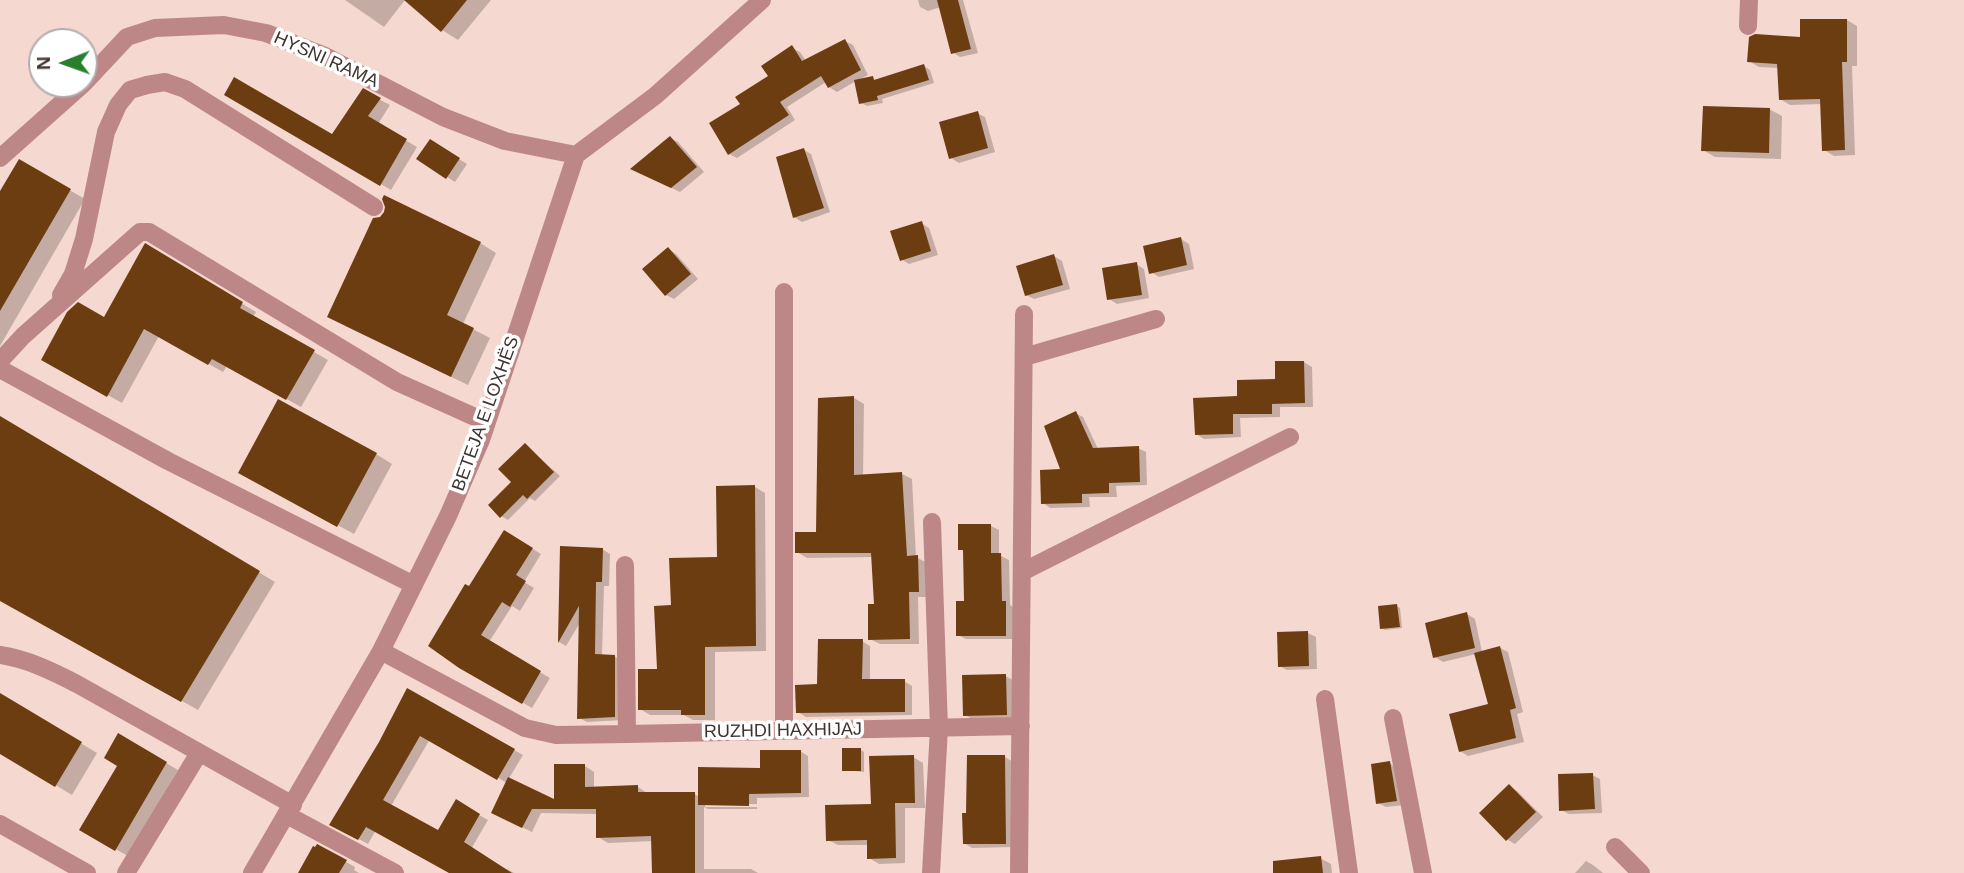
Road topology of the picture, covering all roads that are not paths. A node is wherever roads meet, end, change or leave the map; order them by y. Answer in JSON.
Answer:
{"nodes":[{"id":1,"x":762,"y":0,"type":"edge"},
{"id":2,"x":1749,"y":0,"type":"edge"},
{"id":3,"x":1748,"y":26,"type":"dead end"},
{"id":4,"x":98,"y":69,"type":"edge"},
{"id":5,"x":68,"y":98,"type":"edge"},
{"id":6,"x":576,"y":155,"type":"junction"},
{"id":7,"x":0,"y":158,"type":"edge"},
{"id":8,"x":374,"y":207,"type":"dead end"},
{"id":9,"x":784,"y":292,"type":"dead end"},
{"id":10,"x":52,"y":310,"type":"junction"},
{"id":11,"x":1024,"y":314,"type":"dead end"},
{"id":12,"x":1156,"y":319,"type":"dead end"},
{"id":13,"x":1024,"y":357,"type":"junction"},
{"id":14,"x":0,"y":361,"type":"edge"},
{"id":15,"x":0,"y":369,"type":"edge"},
{"id":16,"x":486,"y":422,"type":"junction"},
{"id":17,"x":1290,"y":437,"type":"dead end"},
{"id":18,"x":932,"y":522,"type":"dead end"},
{"id":19,"x":625,"y":565,"type":"dead end"},
{"id":20,"x":1022,"y":572,"type":"junction"},
{"id":21,"x":414,"y":585,"type":"junction"},
{"id":22,"x":381,"y":651,"type":"junction"},
{"id":23,"x":0,"y":654,"type":"edge"},
{"id":24,"x":1325,"y":699,"type":"dead end"},
{"id":25,"x":1393,"y":718,"type":"dead end"},
{"id":26,"x":1021,"y":726,"type":"junction"},
{"id":27,"x":939,"y":728,"type":"junction"},
{"id":28,"x":784,"y":731,"type":"junction"},
{"id":29,"x":627,"y":734,"type":"junction"},
{"id":30,"x":199,"y":753,"type":"junction"},
{"id":31,"x":290,"y":810,"type":"junction"},
{"id":32,"x":0,"y":824,"type":"edge"},
{"id":33,"x":1615,"y":847,"type":"dead end"},
{"id":34,"x":86,"y":873,"type":"edge"},
{"id":35,"x":126,"y":873,"type":"edge"},
{"id":36,"x":252,"y":873,"type":"edge"},
{"id":37,"x":394,"y":873,"type":"edge"},
{"id":38,"x":931,"y":873,"type":"edge"},
{"id":39,"x":1019,"y":873,"type":"edge"},
{"id":40,"x":1349,"y":873,"type":"edge"},
{"id":41,"x":1423,"y":873,"type":"edge"},
{"id":42,"x":1641,"y":873,"type":"edge"}],
"edges":[{"from":1,"to":6,"type":"street"},
{"from":2,"to":3,"type":"street"},
{"from":4,"to":6,"type":"street","name":"HYSNI RAMA"},
{"from":5,"to":7,"type":"street","name":"HYSNI RAMA"},
{"from":6,"to":16,"type":"street","name":"BETEJA E LOXHËS"},
{"from":8,"to":10,"type":"street"},
{"from":9,"to":28,"type":"street"},
{"from":10,"to":14,"type":"street"},
{"from":10,"to":16,"type":"street"},
{"from":11,"to":13,"type":"street"},
{"from":12,"to":13,"type":"street"},
{"from":13,"to":20,"type":"street"},
{"from":15,"to":21,"type":"street"},
{"from":16,"to":21,"type":"street","name":"BETEJA E LOXHËS"},
{"from":17,"to":20,"type":"street"},
{"from":18,"to":27,"type":"street"},
{"from":19,"to":29,"type":"street"},
{"from":20,"to":26,"type":"street"},
{"from":21,"to":22,"type":"street","name":"BETEJA E LOXHËS"},
{"from":22,"to":29,"type":"street","name":"RUZHDI HAXHIJAJ"},
{"from":22,"to":31,"type":"street","name":"BETEJA E LOXHËS"},
{"from":23,"to":30,"type":"street"},
{"from":24,"to":40,"type":"street"},
{"from":25,"to":41,"type":"street"},
{"from":26,"to":27,"type":"street","name":"RUZHDI HAXHIJAJ"},
{"from":26,"to":39,"type":"street"},
{"from":27,"to":28,"type":"street","name":"RUZHDI HAXHIJAJ"},
{"from":27,"to":38,"type":"street"},
{"from":28,"to":29,"type":"street","name":"RUZHDI HAXHIJAJ"},
{"from":30,"to":31,"type":"street"},
{"from":30,"to":35,"type":"street"},
{"from":31,"to":36,"type":"street","name":"BETEJA E LOXHËS"},
{"from":31,"to":37,"type":"street"},
{"from":32,"to":34,"type":"street"},
{"from":33,"to":42,"type":"street"}]}
